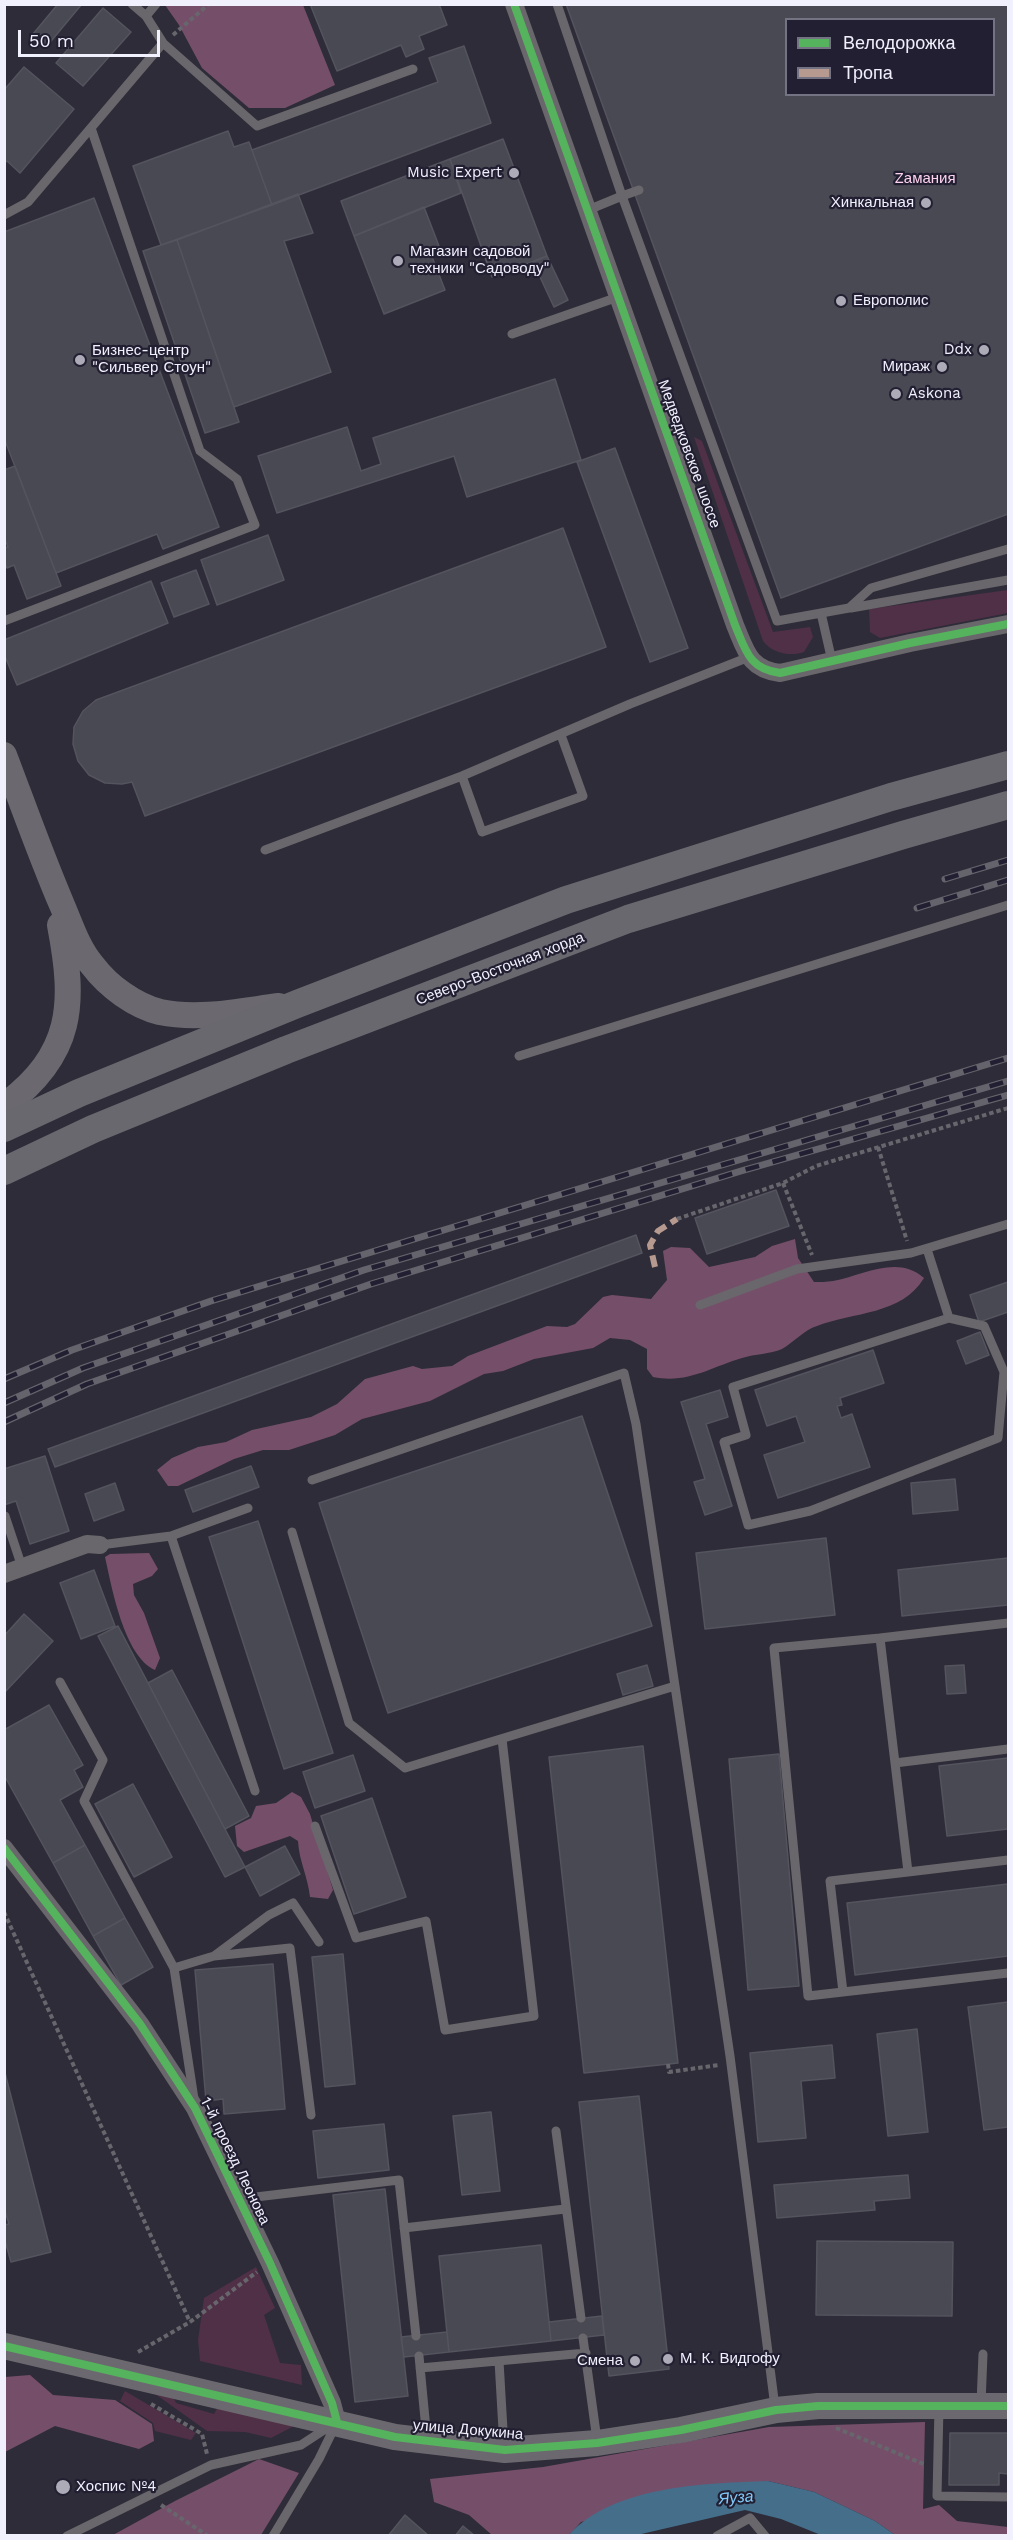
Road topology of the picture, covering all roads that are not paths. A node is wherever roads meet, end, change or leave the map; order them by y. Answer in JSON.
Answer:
{"nodes":[{"id":1,"x":132,"y":4,"type":"edge"},
{"id":2,"x":156,"y":4,"type":"edge"},
{"id":3,"x":514,"y":4,"type":"edge"},
{"id":4,"x":557,"y":4,"type":"edge"},
{"id":5,"x":146,"y":16,"type":"junction"},
{"id":6,"x":163,"y":43,"type":"junction"},
{"id":7,"x":413,"y":69,"type":"dead end"},
{"id":8,"x":91,"y":128,"type":"junction"},
{"id":9,"x":639,"y":190,"type":"dead end"},
{"id":10,"x":622,"y":196,"type":"junction"},
{"id":11,"x":588,"y":210,"type":"junction"},
{"id":12,"x":4,"y":214,"type":"edge"},
{"id":13,"x":618,"y":297,"type":"junction"},
{"id":14,"x":512,"y":334,"type":"dead end"},
{"id":15,"x":1008,"y":549,"type":"edge"},
{"id":16,"x":1008,"y":580,"type":"edge"},
{"id":17,"x":849,"y":608,"type":"junction"},
{"id":18,"x":821,"y":613,"type":"junction"},
{"id":19,"x":4,"y":621,"type":"edge"},
{"id":20,"x":1008,"y":624,"type":"edge"},
{"id":21,"x":749,"y":657,"type":"junction"},
{"id":22,"x":832,"y":661,"type":"junction"},
{"id":23,"x":561,"y":735,"type":"junction"},
{"id":24,"x":4,"y":755,"type":"edge"},
{"id":25,"x":1008,"y":765,"type":"edge"},
{"id":26,"x":462,"y":776,"type":"junction"},
{"id":27,"x":1008,"y":805,"type":"edge"},
{"id":28,"x":265,"y":850,"type":"dead end"},
{"id":29,"x":51,"y":880,"type":"junction"},
{"id":30,"x":1008,"y":905,"type":"edge"},
{"id":31,"x":297,"y":1004,"type":"junction"},
{"id":32,"x":519,"y":1056,"type":"dead end"},
{"id":33,"x":4,"y":1106,"type":"edge"},
{"id":34,"x":4,"y":1128,"type":"edge"},
{"id":35,"x":4,"y":1171,"type":"edge"},
{"id":36,"x":1008,"y":1224,"type":"edge"},
{"id":37,"x":927,"y":1249,"type":"junction"},
{"id":38,"x":700,"y":1305,"type":"dead end"},
{"id":39,"x":949,"y":1318,"type":"junction"},
{"id":40,"x":312,"y":1480,"type":"dead end"},
{"id":41,"x":248,"y":1508,"type":"dead end"},
{"id":42,"x":5,"y":1516,"type":"edge"},
{"id":43,"x":292,"y":1532,"type":"dead end"},
{"id":44,"x":171,"y":1536,"type":"junction"},
{"id":45,"x":100,"y":1545,"type":"joint"},
{"id":46,"x":22,"y":1567,"type":"junction"},
{"id":47,"x":4,"y":1574,"type":"edge"},
{"id":48,"x":1008,"y":1623,"type":"edge"},
{"id":49,"x":880,"y":1638,"type":"junction"},
{"id":50,"x":60,"y":1682,"type":"dead end"},
{"id":51,"x":675,"y":1686,"type":"junction"},
{"id":52,"x":502,"y":1739,"type":"junction"},
{"id":53,"x":1008,"y":1749,"type":"edge"},
{"id":54,"x":895,"y":1763,"type":"junction"},
{"id":55,"x":255,"y":1791,"type":"dead end"},
{"id":56,"x":315,"y":1826,"type":"dead end"},
{"id":57,"x":4,"y":1848,"type":"edge"},
{"id":58,"x":1008,"y":1860,"type":"edge"},
{"id":59,"x":908,"y":1872,"type":"junction"},
{"id":60,"x":319,"y":1942,"type":"dead end"},
{"id":61,"x":214,"y":1956,"type":"junction"},
{"id":62,"x":174,"y":1968,"type":"junction"},
{"id":63,"x":1008,"y":1973,"type":"edge"},
{"id":64,"x":843,"y":1992,"type":"junction"},
{"id":65,"x":195,"y":2108,"type":"junction"},
{"id":66,"x":311,"y":2115,"type":"dead end"},
{"id":67,"x":556,"y":2131,"type":"dead end"},
{"id":68,"x":239,"y":2199,"type":"junction"},
{"id":69,"x":565,"y":2209,"type":"junction"},
{"id":70,"x":404,"y":2228,"type":"junction"},
{"id":71,"x":581,"y":2318,"type":"dead end"},
{"id":72,"x":416,"y":2336,"type":"dead end"},
{"id":73,"x":583,"y":2337,"type":"dead end"},
{"id":74,"x":4,"y":2346,"type":"edge"},
{"id":75,"x":586,"y":2353,"type":"junction"},
{"id":76,"x":983,"y":2354,"type":"dead end"},
{"id":77,"x":419,"y":2356,"type":"dead end"},
{"id":78,"x":499,"y":2361,"type":"junction"},
{"id":79,"x":420,"y":2368,"type":"junction"},
{"id":80,"x":939,"y":2404,"type":"junction"},
{"id":81,"x":981,"y":2406,"type":"junction"},
{"id":82,"x":1008,"y":2406,"type":"edge"},
{"id":83,"x":776,"y":2410,"type":"junction"},
{"id":84,"x":337,"y":2422,"type":"junction"},
{"id":85,"x":427,"y":2442,"type":"junction"},
{"id":86,"x":597,"y":2442,"type":"junction"},
{"id":87,"x":505,"y":2450,"type":"junction"},
{"id":88,"x":1008,"y":2497,"type":"edge"},
{"id":89,"x":67,"y":2535,"type":"edge"},
{"id":90,"x":273,"y":2535,"type":"edge"},
{"id":91,"x":717,"y":2535,"type":"edge"},
{"id":92,"x":765,"y":2535,"type":"edge"}],
"edges":[{"from":1,"to":5,"type":"lane"},
{"from":2,"to":5,"type":"lane"},
{"from":3,"to":11,"type":"street","name":"Медведковское шоссе"},
{"from":4,"to":10,"type":"lane"},
{"from":5,"to":6,"type":"lane"},
{"from":6,"to":7,"type":"lane"},
{"from":6,"to":8,"type":"lane"},
{"from":8,"to":12,"type":"lane"},
{"from":8,"to":19,"type":"lane"},
{"from":9,"to":10,"type":"lane"},
{"from":10,"to":11,"type":"lane"},
{"from":10,"to":18,"type":"lane"},
{"from":11,"to":13,"type":"street","name":"Медведковское шоссе"},
{"from":13,"to":14,"type":"lane"},
{"from":13,"to":21,"type":"street","name":"Медведковское шоссе"},
{"from":15,"to":17,"type":"lane"},
{"from":16,"to":17,"type":"lane"},
{"from":17,"to":18,"type":"lane"},
{"from":18,"to":22,"type":"lane"},
{"from":20,"to":22,"type":"street"},
{"from":21,"to":22,"type":"street"},
{"from":21,"to":23,"type":"lane"},
{"from":23,"to":26,"type":"lane"},
{"from":23,"to":26,"type":"lane"},
{"from":24,"to":29,"type":"street"},
{"from":25,"to":31,"type":"main road"},
{"from":26,"to":28,"type":"lane"},
{"from":27,"to":35,"type":"main road","name":"Северо-Восточная хорда"},
{"from":29,"to":31,"type":"street"},
{"from":29,"to":33,"type":"street"},
{"from":30,"to":32,"type":"lane"},
{"from":31,"to":34,"type":"main road"},
{"from":36,"to":37,"type":"lane"},
{"from":37,"to":38,"type":"lane"},
{"from":37,"to":39,"type":"lane"},
{"from":39,"to":39,"type":"lane"},
{"from":40,"to":51,"type":"lane"},
{"from":41,"to":44,"type":"lane"},
{"from":42,"to":46,"type":"lane"},
{"from":43,"to":52,"type":"lane"},
{"from":44,"to":45,"type":"lane"},
{"from":44,"to":55,"type":"lane"},
{"from":45,"to":46,"type":"street"},
{"from":46,"to":47,"type":"street"},
{"from":48,"to":49,"type":"lane"},
{"from":49,"to":54,"type":"lane"},
{"from":49,"to":64,"type":"lane"},
{"from":50,"to":62,"type":"lane"},
{"from":51,"to":52,"type":"lane"},
{"from":51,"to":83,"type":"lane"},
{"from":52,"to":56,"type":"lane"},
{"from":53,"to":54,"type":"lane"},
{"from":54,"to":59,"type":"lane"},
{"from":57,"to":65,"type":"street","name":"1-й проезд Леонова"},
{"from":58,"to":59,"type":"lane"},
{"from":59,"to":64,"type":"lane"},
{"from":60,"to":61,"type":"lane"},
{"from":61,"to":62,"type":"lane"},
{"from":61,"to":66,"type":"lane"},
{"from":62,"to":65,"type":"lane"},
{"from":63,"to":64,"type":"lane"},
{"from":65,"to":68,"type":"street","name":"1-й проезд Леонова"},
{"from":67,"to":69,"type":"lane"},
{"from":68,"to":70,"type":"lane"},
{"from":68,"to":84,"type":"street","name":"1-й проезд Леонова"},
{"from":69,"to":70,"type":"lane"},
{"from":69,"to":71,"type":"lane"},
{"from":70,"to":72,"type":"lane"},
{"from":73,"to":75,"type":"lane"},
{"from":74,"to":84,"type":"street","name":"улица Докукина"},
{"from":75,"to":78,"type":"lane"},
{"from":75,"to":86,"type":"lane"},
{"from":76,"to":81,"type":"lane"},
{"from":77,"to":79,"type":"lane"},
{"from":78,"to":79,"type":"lane"},
{"from":78,"to":87,"type":"lane"},
{"from":79,"to":85,"type":"lane"},
{"from":80,"to":81,"type":"street","name":"улица Докукина"},
{"from":80,"to":83,"type":"street","name":"улица Докукина"},
{"from":80,"to":88,"type":"lane"},
{"from":81,"to":82,"type":"street","name":"улица Докукина"},
{"from":83,"to":86,"type":"street","name":"улица Докукина"},
{"from":84,"to":85,"type":"street","name":"улица Докукина"},
{"from":84,"to":89,"type":"lane"},
{"from":84,"to":90,"type":"lane"},
{"from":85,"to":87,"type":"street","name":"улица Докукина"},
{"from":86,"to":87,"type":"street","name":"улица Докукина"},
{"from":91,"to":92,"type":"lane"}]}
